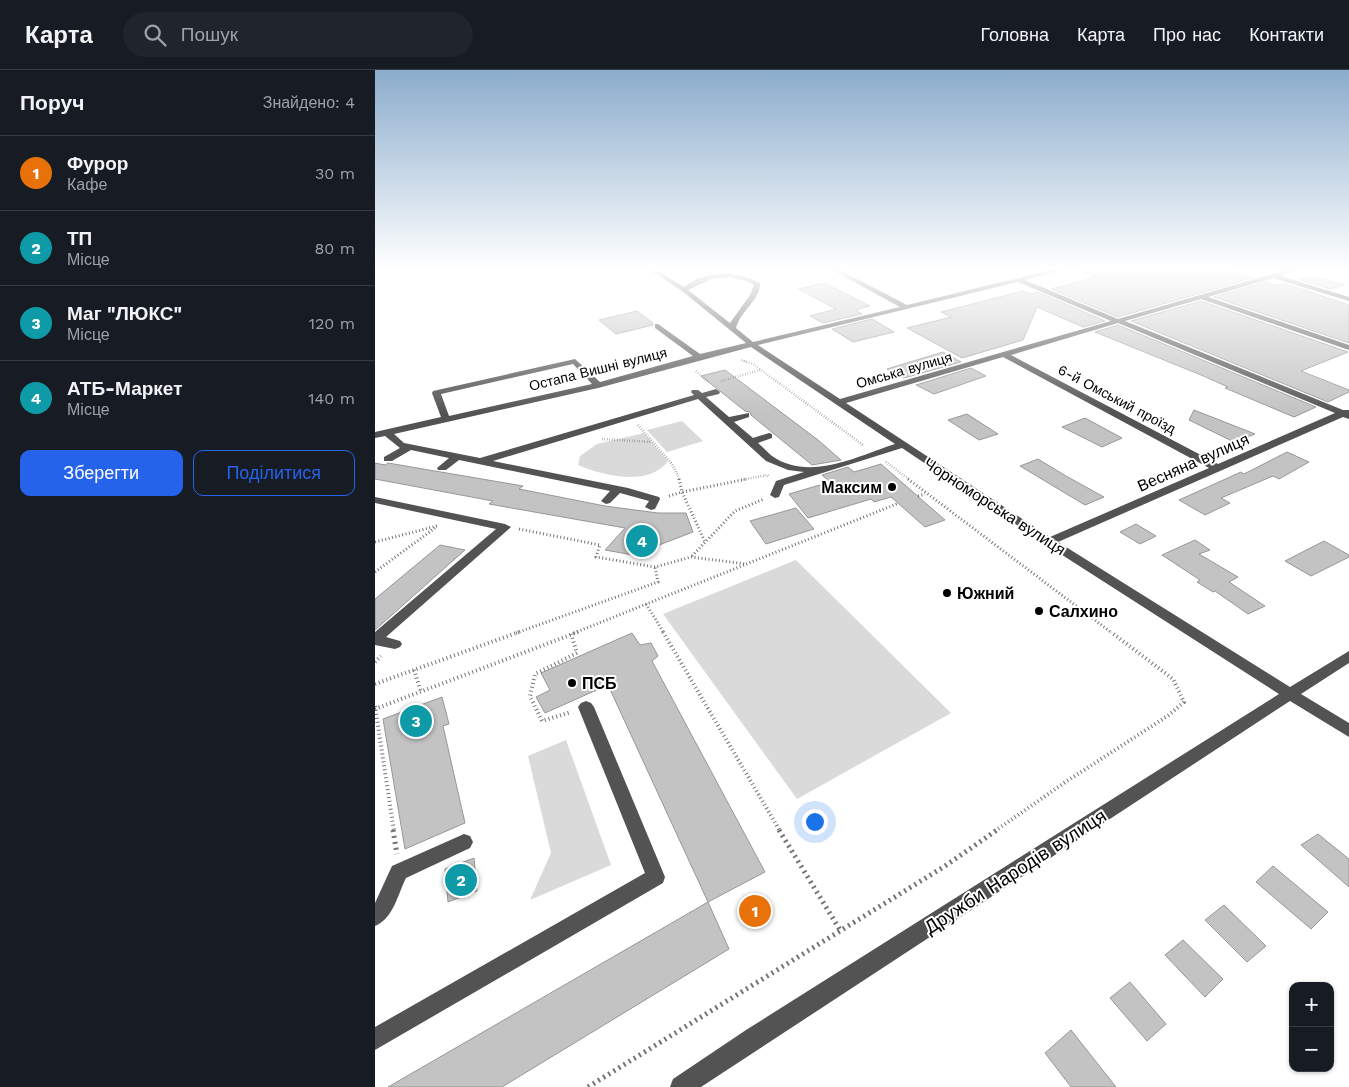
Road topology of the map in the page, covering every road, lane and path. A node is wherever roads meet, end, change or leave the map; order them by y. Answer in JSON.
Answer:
{"nodes":[{"id":1,"x":718,"y":317,"type":"edge"},
{"id":2,"x":736,"y":317,"type":"edge"},
{"id":3,"x":864,"y":317,"type":"edge"},
{"id":4,"x":1108,"y":317,"type":"edge"},
{"id":5,"x":1129,"y":317,"type":"edge"},
{"id":6,"x":1260,"y":317,"type":"edge"},
{"id":7,"x":1117,"y":321,"type":"junction"},
{"id":8,"x":658,"y":326,"type":"dead end"},
{"id":9,"x":732,"y":329,"type":"junction"},
{"id":10,"x":753,"y":345,"type":"junction"},
{"id":11,"x":1349,"y":348,"type":"edge"},
{"id":12,"x":1005,"y":354,"type":"junction"},
{"id":13,"x":699,"y":357,"type":"junction"},
{"id":14,"x":734,"y":360,"type":"dead end"},
{"id":15,"x":701,"y":368,"type":"dead end"},
{"id":16,"x":761,"y":370,"type":"junction"},
{"id":17,"x":719,"y":381,"type":"dead end"},
{"id":18,"x":709,"y":383,"type":"dead end"},
{"id":19,"x":597,"y":385,"type":"junction"},
{"id":20,"x":716,"y":392,"type":"dead end"},
{"id":21,"x":697,"y":394,"type":"junction"},
{"id":22,"x":839,"y":402,"type":"junction"},
{"id":23,"x":636,"y":413,"type":"junction"},
{"id":24,"x":1347,"y":413,"type":"edge"},
{"id":25,"x":746,"y":415,"type":"dead end"},
{"id":26,"x":446,"y":419,"type":"junction"},
{"id":27,"x":726,"y":421,"type":"junction"},
{"id":28,"x":575,"y":423,"type":"dead end"},
{"id":29,"x":387,"y":432,"type":"junction"},
{"id":30,"x":582,"y":432,"type":"junction"},
{"id":31,"x":375,"y":435,"type":"edge"},
{"id":32,"x":571,"y":435,"type":"junction"},
{"id":33,"x":769,"y":436,"type":"dead end"},
{"id":34,"x":520,"y":437,"type":"dead end"},
{"id":35,"x":652,"y":442,"type":"junction"},
{"id":36,"x":751,"y":442,"type":"junction"},
{"id":37,"x":902,"y":445,"type":"junction"},
{"id":38,"x":409,"y":447,"type":"junction"},
{"id":39,"x":528,"y":448,"type":"junction"},
{"id":40,"x":874,"y":453,"type":"junction"},
{"id":41,"x":456,"y":457,"type":"junction"},
{"id":42,"x":388,"y":458,"type":"dead end"},
{"id":43,"x":481,"y":461,"type":"junction"},
{"id":44,"x":506,"y":466,"type":"junction"},
{"id":45,"x":442,"y":468,"type":"dead end"},
{"id":46,"x":1217,"y":468,"type":"junction"},
{"id":47,"x":821,"y":471,"type":"junction"},
{"id":48,"x":495,"y":475,"type":"dead end"},
{"id":49,"x":560,"y":477,"type":"junction"},
{"id":50,"x":780,"y":483,"type":"junction"},
{"id":51,"x":548,"y":486,"type":"dead end"},
{"id":52,"x":618,"y":489,"type":"junction"},
{"id":53,"x":682,"y":492,"type":"junction"},
{"id":54,"x":925,"y":494,"type":"junction"},
{"id":55,"x":775,"y":495,"type":"joint"},
{"id":56,"x":918,"y":496,"type":"dead end"},
{"id":57,"x":375,"y":500,"type":"edge"},
{"id":58,"x":606,"y":501,"type":"dead end"},
{"id":59,"x":899,"y":503,"type":"dead end"},
{"id":60,"x":651,"y":507,"type":"dead end"},
{"id":61,"x":505,"y":527,"type":"junction"},
{"id":62,"x":375,"y":542,"type":"edge"},
{"id":63,"x":705,"y":542,"type":"junction"},
{"id":64,"x":1049,"y":542,"type":"junction"},
{"id":65,"x":691,"y":557,"type":"junction"},
{"id":66,"x":746,"y":564,"type":"junction"},
{"id":67,"x":655,"y":567,"type":"junction"},
{"id":68,"x":375,"y":572,"type":"edge"},
{"id":69,"x":646,"y":604,"type":"junction"},
{"id":70,"x":571,"y":634,"type":"junction"},
{"id":71,"x":375,"y":640,"type":"edge"},
{"id":72,"x":395,"y":644,"type":"dead end"},
{"id":73,"x":1349,"y":656,"type":"edge"},
{"id":74,"x":415,"y":670,"type":"junction"},
{"id":75,"x":375,"y":684,"type":"edge"},
{"id":76,"x":421,"y":692,"type":"junction"},
{"id":77,"x":1290,"y":694,"type":"junction"},
{"id":78,"x":586,"y":707,"type":"joint"},
{"id":79,"x":375,"y":708,"type":"edge"},
{"id":80,"x":1349,"y":732,"type":"edge"},
{"id":81,"x":463,"y":842,"type":"dead end"},
{"id":82,"x":399,"y":872,"type":"junction"},
{"id":83,"x":375,"y":917,"type":"edge"},
{"id":84,"x":840,"y":930,"type":"junction"},
{"id":85,"x":375,"y":1039,"type":"edge"},
{"id":86,"x":588,"y":1087,"type":"edge"},
{"id":87,"x":681,"y":1087,"type":"edge"}],
"edges":[{"from":1,"to":9,"type":"street","name":"Чорноморська вулиця"},
{"from":2,"to":9,"type":"street"},
{"from":3,"to":10,"type":"street","name":"Остапа Вишні вулиця"},
{"from":4,"to":7,"type":"street"},
{"from":5,"to":7,"type":"street","name":"Омська вулиця"},
{"from":6,"to":11,"type":"street"},
{"from":7,"to":12,"type":"street","name":"Омська вулиця"},
{"from":7,"to":24,"type":"street"},
{"from":8,"to":13,"type":"street"},
{"from":9,"to":10,"type":"street","name":"Чорноморська вулиця"},
{"from":10,"to":13,"type":"street","name":"Остапа Вишні вулиця"},
{"from":10,"to":22,"type":"street","name":"Чорноморська вулиця"},
{"from":12,"to":22,"type":"street","name":"Омська вулиця"},
{"from":12,"to":46,"type":"street","name":"6-й Омський проїзд"},
{"from":13,"to":19,"type":"street","name":"Остапа Вишні вулиця"},
{"from":14,"to":16,"type":"path"},
{"from":15,"to":18,"type":"path"},
{"from":16,"to":17,"type":"path"},
{"from":16,"to":40,"type":"path"},
{"from":19,"to":26,"type":"street","name":"Остапа Вишні вулиця"},
{"from":19,"to":26,"type":"street"},
{"from":20,"to":21,"type":"street"},
{"from":21,"to":23,"type":"street"},
{"from":21,"to":27,"type":"street"},
{"from":22,"to":37,"type":"street","name":"Чорноморська вулиця"},
{"from":23,"to":30,"type":"street"},
{"from":23,"to":35,"type":"path"},
{"from":24,"to":46,"type":"street","name":"Весняна вулиця"},
{"from":25,"to":27,"type":"street"},
{"from":26,"to":29,"type":"street","name":"Остапа Вишні вулиця"},
{"from":27,"to":36,"type":"street"},
{"from":28,"to":30,"type":"street"},
{"from":29,"to":31,"type":"street","name":"Остапа Вишні вулиця"},
{"from":29,"to":38,"type":"street"},
{"from":30,"to":32,"type":"street"},
{"from":32,"to":35,"type":"path"},
{"from":32,"to":39,"type":"street"},
{"from":33,"to":36,"type":"street"},
{"from":34,"to":39,"type":"street"},
{"from":35,"to":53,"type":"path"},
{"from":36,"to":47,"type":"street"},
{"from":37,"to":40,"type":"street"},
{"from":37,"to":64,"type":"street","name":"Чорноморська вулиця"},
{"from":38,"to":41,"type":"street"},
{"from":38,"to":42,"type":"street"},
{"from":39,"to":43,"type":"street"},
{"from":40,"to":47,"type":"street"},
{"from":40,"to":54,"type":"path"},
{"from":41,"to":43,"type":"street"},
{"from":41,"to":45,"type":"street"},
{"from":43,"to":44,"type":"street"},
{"from":44,"to":48,"type":"street"},
{"from":44,"to":49,"type":"street"},
{"from":46,"to":64,"type":"street","name":"Весняна вулиця"},
{"from":47,"to":50,"type":"street"},
{"from":49,"to":51,"type":"street"},
{"from":49,"to":52,"type":"street"},
{"from":50,"to":53,"type":"path"},
{"from":50,"to":55,"type":"street"},
{"from":52,"to":58,"type":"street"},
{"from":52,"to":60,"type":"street"},
{"from":53,"to":63,"type":"path"},
{"from":54,"to":56,"type":"path"},
{"from":54,"to":84,"type":"path"},
{"from":55,"to":63,"type":"path"},
{"from":57,"to":61,"type":"street"},
{"from":59,"to":66,"type":"path"},
{"from":61,"to":67,"type":"path"},
{"from":61,"to":71,"type":"street"},
{"from":62,"to":68,"type":"path"},
{"from":63,"to":65,"type":"path"},
{"from":64,"to":77,"type":"street","name":"Чорноморська вулиця"},
{"from":65,"to":66,"type":"path"},
{"from":65,"to":67,"type":"path"},
{"from":66,"to":69,"type":"path"},
{"from":67,"to":74,"type":"path"},
{"from":69,"to":70,"type":"path"},
{"from":69,"to":84,"type":"path"},
{"from":70,"to":76,"type":"path"},
{"from":70,"to":78,"type":"path"},
{"from":71,"to":72,"type":"street"},
{"from":73,"to":77,"type":"street","name":"Дружби Народів вулиця"},
{"from":74,"to":75,"type":"path"},
{"from":74,"to":76,"type":"path"},
{"from":76,"to":79,"type":"path"},
{"from":77,"to":80,"type":"street","name":"Чорноморська вулиця"},
{"from":77,"to":87,"type":"street","name":"Дружби Народів вулиця"},
{"from":78,"to":85,"type":"street"},
{"from":79,"to":82,"type":"path"},
{"from":81,"to":82,"type":"street"},
{"from":82,"to":83,"type":"street"},
{"from":84,"to":86,"type":"path"}]}
